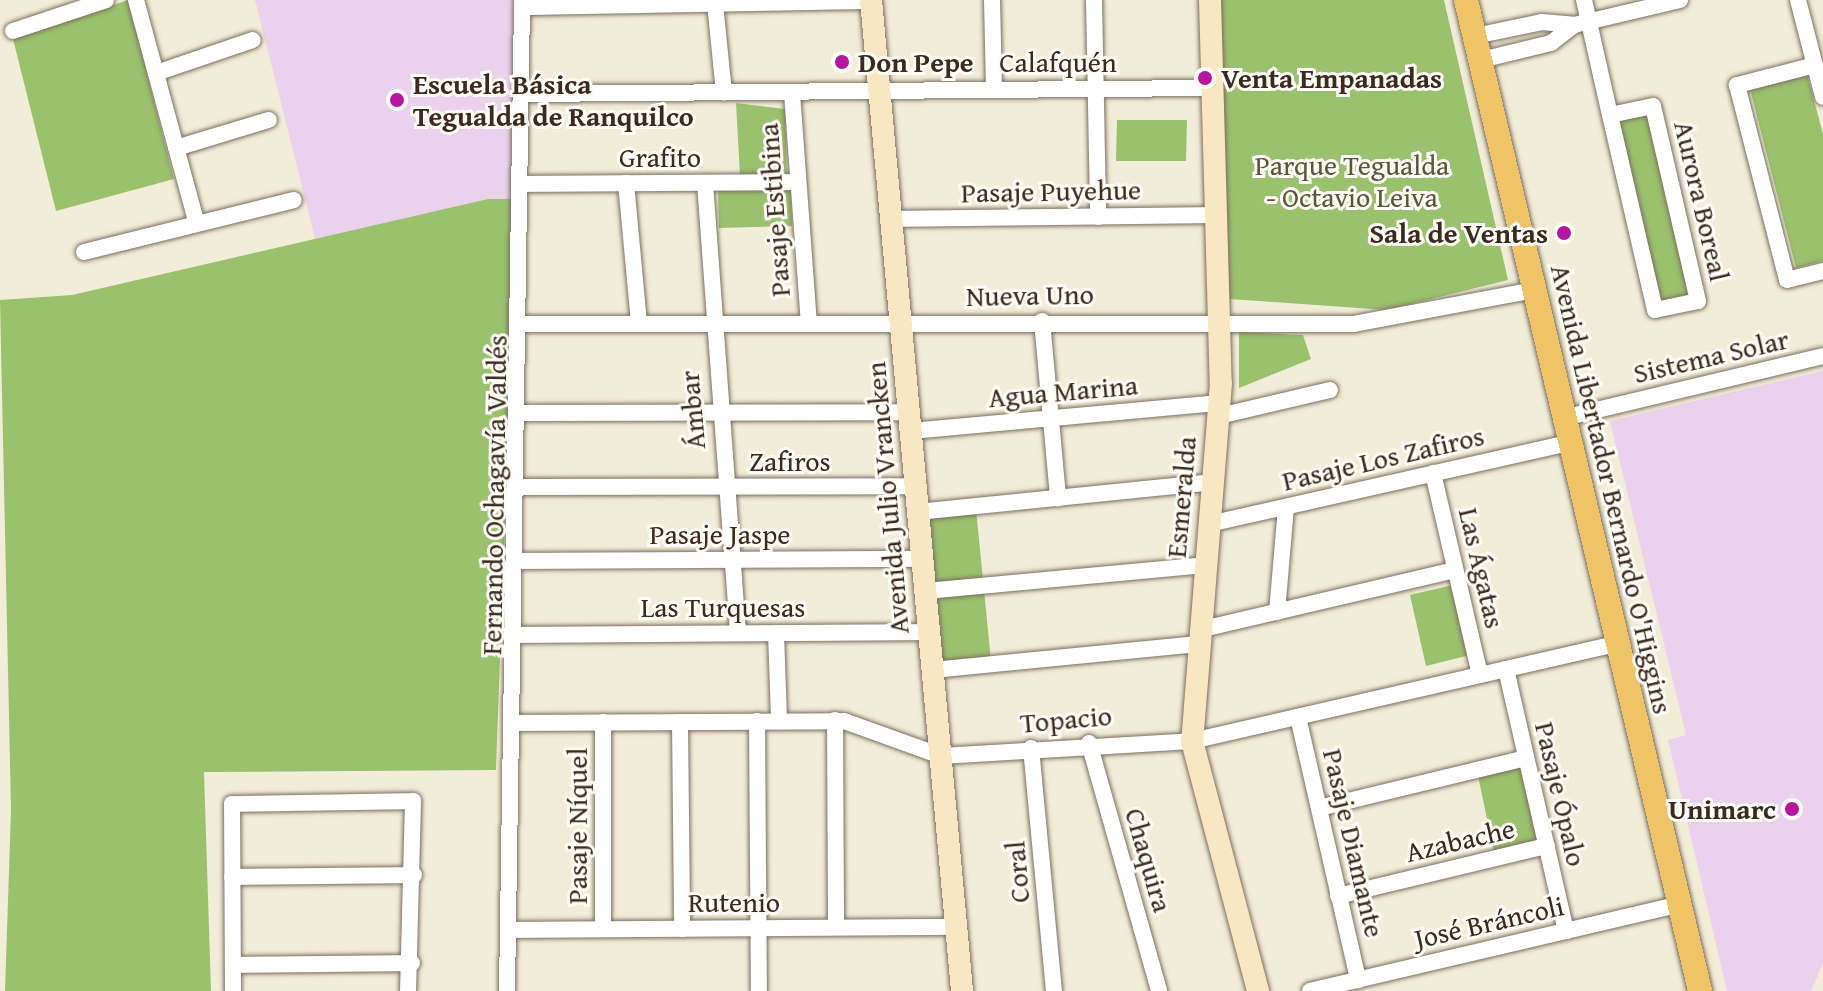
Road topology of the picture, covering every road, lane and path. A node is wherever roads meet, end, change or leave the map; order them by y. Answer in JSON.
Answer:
{"nodes":[{"id":1,"x":106,"y":0,"type":"edge"},
{"id":2,"x":136,"y":0,"type":"edge"},
{"id":3,"x":871,"y":0,"type":"edge"},
{"id":4,"x":992,"y":0,"type":"edge"},
{"id":5,"x":1094,"y":0,"type":"edge"},
{"id":6,"x":1210,"y":0,"type":"edge"},
{"id":7,"x":1466,"y":0,"type":"edge"},
{"id":8,"x":1584,"y":0,"type":"edge"},
{"id":9,"x":1680,"y":0,"type":"edge"},
{"id":10,"x":1798,"y":0,"type":"edge"},
{"id":11,"x":522,"y":3,"type":"edge"},
{"id":12,"x":715,"y":3,"type":"junction"},
{"id":13,"x":1581,"y":23,"type":"junction"},
{"id":14,"x":1823,"y":23,"type":"edge"},
{"id":15,"x":1805,"y":27,"type":"junction"},
{"id":16,"x":13,"y":31,"type":"dead end"},
{"id":17,"x":1475,"y":36,"type":"junction"},
{"id":18,"x":253,"y":40,"type":"dead end"},
{"id":19,"x":1481,"y":60,"type":"junction"},
{"id":20,"x":1815,"y":65,"type":"junction"},
{"id":21,"x":156,"y":73,"type":"junction"},
{"id":22,"x":1095,"y":88,"type":"junction"},
{"id":23,"x":1210,"y":88,"type":"junction"},
{"id":24,"x":994,"y":89,"type":"junction"},
{"id":25,"x":880,"y":91,"type":"junction"},
{"id":26,"x":724,"y":93,"type":"junction"},
{"id":27,"x":792,"y":93,"type":"junction"},
{"id":28,"x":523,"y":94,"type":"junction"},
{"id":29,"x":1823,"y":97,"type":"edge"},
{"id":30,"x":1610,"y":115,"type":"junction"},
{"id":31,"x":269,"y":120,"type":"dead end"},
{"id":32,"x":176,"y":148,"type":"junction"},
{"id":33,"x":798,"y":182,"type":"junction"},
{"id":34,"x":626,"y":183,"type":"junction"},
{"id":35,"x":705,"y":183,"type":"junction"},
{"id":36,"x":522,"y":184,"type":"junction"},
{"id":37,"x":294,"y":200,"type":"dead end"},
{"id":38,"x":1212,"y":215,"type":"junction"},
{"id":39,"x":1098,"y":217,"type":"junction"},
{"id":40,"x":892,"y":219,"type":"junction"},
{"id":41,"x":197,"y":224,"type":"junction"},
{"id":42,"x":84,"y":252,"type":"dead end"},
{"id":43,"x":1823,"y":271,"type":"edge"},
{"id":44,"x":1534,"y":290,"type":"junction"},
{"id":45,"x":1216,"y":319,"type":"junction"},
{"id":46,"x":1042,"y":321,"type":"junction"},
{"id":47,"x":639,"y":323,"type":"junction"},
{"id":48,"x":714,"y":323,"type":"junction"},
{"id":49,"x":809,"y":323,"type":"junction"},
{"id":50,"x":901,"y":323,"type":"junction"},
{"id":51,"x":523,"y":324,"type":"junction"},
{"id":52,"x":1823,"y":356,"type":"edge"},
{"id":53,"x":1330,"y":390,"type":"dead end"},
{"id":54,"x":1219,"y":409,"type":"junction"},
{"id":55,"x":521,"y":413,"type":"junction"},
{"id":56,"x":719,"y":413,"type":"junction"},
{"id":57,"x":1051,"y":418,"type":"junction"},
{"id":58,"x":1563,"y":418,"type":"junction"},
{"id":59,"x":910,"y":421,"type":"junction"},
{"id":60,"x":1569,"y":443,"type":"junction"},
{"id":61,"x":1433,"y":473,"type":"junction"},
{"id":62,"x":1213,"y":482,"type":"junction"},
{"id":63,"x":916,"y":486,"type":"junction"},
{"id":64,"x":520,"y":487,"type":"junction"},
{"id":65,"x":725,"y":487,"type":"junction"},
{"id":66,"x":1058,"y":498,"type":"junction"},
{"id":67,"x":1286,"y":507,"type":"junction"},
{"id":68,"x":918,"y":512,"type":"junction"},
{"id":69,"x":1209,"y":524,"type":"junction"},
{"id":70,"x":923,"y":559,"type":"junction"},
{"id":71,"x":731,"y":560,"type":"junction"},
{"id":72,"x":518,"y":561,"type":"junction"},
{"id":73,"x":1205,"y":565,"type":"junction"},
{"id":74,"x":1455,"y":570,"type":"junction"},
{"id":75,"x":926,"y":591,"type":"junction"},
{"id":76,"x":1277,"y":612,"type":"junction"},
{"id":77,"x":929,"y":632,"type":"junction"},
{"id":78,"x":738,"y":633,"type":"junction"},
{"id":79,"x":776,"y":633,"type":"junction"},
{"id":80,"x":517,"y":635,"type":"junction"},
{"id":81,"x":1198,"y":637,"type":"junction"},
{"id":82,"x":1617,"y":644,"type":"junction"},
{"id":83,"x":1506,"y":669,"type":"junction"},
{"id":84,"x":933,"y":670,"type":"junction"},
{"id":85,"x":1480,"y":675,"type":"junction"},
{"id":86,"x":1298,"y":717,"type":"junction"},
{"id":87,"x":835,"y":720,"type":"junction"},
{"id":88,"x":757,"y":721,"type":"junction"},
{"id":89,"x":779,"y":721,"type":"junction"},
{"id":90,"x":603,"y":722,"type":"junction"},
{"id":91,"x":680,"y":722,"type":"junction"},
{"id":92,"x":516,"y":723,"type":"junction"},
{"id":93,"x":1192,"y":741,"type":"junction"},
{"id":94,"x":1089,"y":743,"type":"junction"},
{"id":95,"x":1031,"y":748,"type":"junction"},
{"id":96,"x":941,"y":756,"type":"junction"},
{"id":97,"x":1526,"y":758,"type":"junction"},
{"id":98,"x":1319,"y":808,"type":"junction"},
{"id":99,"x":1547,"y":846,"type":"junction"},
{"id":100,"x":414,"y":875,"type":"junction"},
{"id":101,"x":232,"y":877,"type":"junction"},
{"id":102,"x":1338,"y":896,"type":"junction"},
{"id":103,"x":1680,"y":904,"type":"junction"},
{"id":104,"x":836,"y":927,"type":"junction"},
{"id":105,"x":956,"y":927,"type":"junction"},
{"id":106,"x":759,"y":928,"type":"junction"},
{"id":107,"x":603,"y":929,"type":"junction"},
{"id":108,"x":682,"y":929,"type":"junction"},
{"id":109,"x":512,"y":930,"type":"junction"},
{"id":110,"x":1566,"y":931,"type":"junction"},
{"id":111,"x":412,"y":963,"type":"junction"},
{"id":112,"x":233,"y":965,"type":"junction"},
{"id":113,"x":1358,"y":980,"type":"junction"},
{"id":114,"x":233,"y":991,"type":"edge"},
{"id":115,"x":408,"y":991,"type":"edge"},
{"id":116,"x":507,"y":991,"type":"edge"},
{"id":117,"x":759,"y":991,"type":"edge"},
{"id":118,"x":962,"y":991,"type":"edge"},
{"id":119,"x":1054,"y":991,"type":"edge"},
{"id":120,"x":1159,"y":991,"type":"edge"},
{"id":121,"x":1258,"y":991,"type":"edge"},
{"id":122,"x":1310,"y":991,"type":"edge"},
{"id":123,"x":1700,"y":991,"type":"edge"}],
"edges":[{"from":1,"to":16,"type":"street"},
{"from":2,"to":21,"type":"street"},
{"from":3,"to":12,"type":"street"},
{"from":3,"to":25,"type":"street","name":"Avenida Julio Vrancken"},
{"from":4,"to":24,"type":"street"},
{"from":5,"to":22,"type":"street"},
{"from":6,"to":23,"type":"street","name":"Esmeralda"},
{"from":7,"to":17,"type":"main road","name":"Avenida Libertador Bernardo O'Higgins"},
{"from":8,"to":13,"type":"street","name":"Aurora Boreal"},
{"from":9,"to":13,"type":"street"},
{"from":10,"to":15,"type":"street"},
{"from":11,"to":12,"type":"street"},
{"from":11,"to":28,"type":"street","name":"Fernando Ochagavía Valdés"},
{"from":12,"to":26,"type":"street"},
{"from":13,"to":17,"type":"street"},
{"from":13,"to":19,"type":"street"},
{"from":13,"to":30,"type":"street","name":"Aurora Boreal"},
{"from":14,"to":15,"type":"street"},
{"from":15,"to":20,"type":"street"},
{"from":17,"to":19,"type":"main road","name":"Avenida Libertador Bernardo O'Higgins"},
{"from":18,"to":21,"type":"street"},
{"from":19,"to":44,"type":"main road","name":"Avenida Libertador Bernardo O'Higgins"},
{"from":20,"to":29,"type":"street"},
{"from":20,"to":43,"type":"street"},
{"from":21,"to":32,"type":"street"},
{"from":22,"to":23,"type":"street","name":"Calafquén"},
{"from":22,"to":24,"type":"street","name":"Calafquén"},
{"from":22,"to":39,"type":"street"},
{"from":23,"to":38,"type":"street","name":"Esmeralda"},
{"from":24,"to":25,"type":"street","name":"Calafquén"},
{"from":25,"to":27,"type":"street","name":"Calafquén"},
{"from":25,"to":40,"type":"street","name":"Avenida Julio Vrancken"},
{"from":26,"to":27,"type":"street","name":"Calafquén"},
{"from":26,"to":28,"type":"street","name":"Calafquén"},
{"from":27,"to":33,"type":"street","name":"Pasaje Estibina"},
{"from":28,"to":36,"type":"street","name":"Fernando Ochagavía Valdés"},
{"from":30,"to":30,"type":"street","name":"Aurora Boreal"},
{"from":31,"to":32,"type":"street"},
{"from":32,"to":41,"type":"street"},
{"from":33,"to":35,"type":"street","name":"Grafito"},
{"from":33,"to":49,"type":"street","name":"Pasaje Estibina"},
{"from":34,"to":35,"type":"street","name":"Grafito"},
{"from":34,"to":36,"type":"street","name":"Grafito"},
{"from":34,"to":47,"type":"street"},
{"from":35,"to":48,"type":"street","name":"Ámbar"},
{"from":36,"to":51,"type":"street","name":"Fernando Ochagavía Valdés"},
{"from":37,"to":41,"type":"street"},
{"from":38,"to":39,"type":"street","name":"Pasaje Puyehue"},
{"from":38,"to":45,"type":"street","name":"Esmeralda"},
{"from":39,"to":40,"type":"street","name":"Pasaje Puyehue"},
{"from":40,"to":50,"type":"street","name":"Avenida Julio Vrancken"},
{"from":41,"to":42,"type":"street"},
{"from":44,"to":45,"type":"street","name":"Nueva Uno"},
{"from":44,"to":58,"type":"main road","name":"Avenida Libertador Bernardo O'Higgins"},
{"from":45,"to":46,"type":"street","name":"Nueva Uno"},
{"from":45,"to":54,"type":"street","name":"Esmeralda"},
{"from":46,"to":50,"type":"street","name":"Nueva Uno"},
{"from":46,"to":57,"type":"street"},
{"from":47,"to":48,"type":"street","name":"Nueva Uno"},
{"from":47,"to":51,"type":"street","name":"Nueva Uno"},
{"from":48,"to":49,"type":"street","name":"Nueva Uno"},
{"from":48,"to":56,"type":"street","name":"Ámbar"},
{"from":49,"to":50,"type":"street","name":"Nueva Uno"},
{"from":50,"to":59,"type":"street","name":"Avenida Julio Vrancken"},
{"from":51,"to":55,"type":"street","name":"Fernando Ochagavía Valdés"},
{"from":52,"to":58,"type":"street","name":"Sistema Solar"},
{"from":53,"to":54,"type":"street","name":"Agua Marina"},
{"from":54,"to":57,"type":"street","name":"Agua Marina"},
{"from":54,"to":62,"type":"street","name":"Esmeralda"},
{"from":55,"to":56,"type":"street","name":"Agua Marina"},
{"from":55,"to":64,"type":"street","name":"Fernando Ochagavía Valdés"},
{"from":56,"to":59,"type":"street","name":"Agua Marina"},
{"from":56,"to":65,"type":"street","name":"Ámbar"},
{"from":57,"to":59,"type":"street","name":"Agua Marina"},
{"from":57,"to":66,"type":"street"},
{"from":58,"to":60,"type":"main road","name":"Avenida Libertador Bernardo O'Higgins"},
{"from":59,"to":63,"type":"street","name":"Avenida Julio Vrancken"},
{"from":60,"to":61,"type":"street","name":"Pasaje Los Zafiros"},
{"from":60,"to":82,"type":"main road","name":"Avenida Libertador Bernardo O'Higgins"},
{"from":61,"to":67,"type":"street","name":"Pasaje Los Zafiros"},
{"from":61,"to":74,"type":"street","name":"Las Ágatas"},
{"from":62,"to":66,"type":"street"},
{"from":62,"to":69,"type":"street","name":"Esmeralda"},
{"from":63,"to":65,"type":"street","name":"Zafiros"},
{"from":63,"to":68,"type":"street","name":"Avenida Julio Vrancken"},
{"from":64,"to":65,"type":"street","name":"Zafiros"},
{"from":64,"to":72,"type":"street","name":"Fernando Ochagavía Valdés"},
{"from":65,"to":71,"type":"street","name":"Ámbar"},
{"from":66,"to":68,"type":"street"},
{"from":67,"to":69,"type":"street","name":"Pasaje Los Zafiros"},
{"from":67,"to":76,"type":"street"},
{"from":68,"to":70,"type":"street","name":"Avenida Julio Vrancken"},
{"from":69,"to":73,"type":"street","name":"Esmeralda"},
{"from":70,"to":71,"type":"street","name":"Pasaje Jaspe"},
{"from":70,"to":75,"type":"street","name":"Avenida Julio Vrancken"},
{"from":71,"to":72,"type":"street","name":"Pasaje Jaspe"},
{"from":71,"to":78,"type":"street","name":"Ámbar"},
{"from":72,"to":80,"type":"street","name":"Fernando Ochagavía Valdés"},
{"from":73,"to":75,"type":"street"},
{"from":73,"to":81,"type":"street","name":"Esmeralda"},
{"from":74,"to":76,"type":"street"},
{"from":74,"to":85,"type":"street","name":"Las Ágatas"},
{"from":75,"to":77,"type":"street","name":"Avenida Julio Vrancken"},
{"from":76,"to":81,"type":"street"},
{"from":77,"to":79,"type":"street","name":"Las Turquesas"},
{"from":77,"to":84,"type":"street","name":"Avenida Julio Vrancken"},
{"from":78,"to":79,"type":"street","name":"Las Turquesas"},
{"from":78,"to":80,"type":"street","name":"Las Turquesas"},
{"from":79,"to":89,"type":"street"},
{"from":80,"to":92,"type":"street","name":"Fernando Ochagavía Valdés"},
{"from":81,"to":84,"type":"street"},
{"from":81,"to":93,"type":"street","name":"Esmeralda"},
{"from":82,"to":83,"type":"street","name":"Topacio"},
{"from":82,"to":103,"type":"main road","name":"Avenida Libertador Bernardo O'Higgins"},
{"from":83,"to":85,"type":"street","name":"Topacio"},
{"from":83,"to":97,"type":"street","name":"Pasaje Ópalo"},
{"from":84,"to":96,"type":"street","name":"Avenida Julio Vrancken"},
{"from":85,"to":86,"type":"street","name":"Topacio"},
{"from":86,"to":93,"type":"street","name":"Topacio"},
{"from":86,"to":98,"type":"street","name":"Pasaje Diamante"},
{"from":87,"to":89,"type":"street","name":"Topacio"},
{"from":87,"to":96,"type":"street","name":"Topacio"},
{"from":87,"to":104,"type":"street"},
{"from":88,"to":89,"type":"street","name":"Topacio"},
{"from":88,"to":91,"type":"street","name":"Topacio"},
{"from":88,"to":106,"type":"street"},
{"from":90,"to":91,"type":"street","name":"Topacio"},
{"from":90,"to":92,"type":"street","name":"Topacio"},
{"from":90,"to":107,"type":"street","name":"Pasaje Níquel"},
{"from":91,"to":108,"type":"street"},
{"from":92,"to":109,"type":"street","name":"Fernando Ochagavía Valdés"},
{"from":93,"to":94,"type":"street","name":"Topacio"},
{"from":93,"to":121,"type":"street","name":"Esmeralda"},
{"from":94,"to":95,"type":"street","name":"Topacio"},
{"from":94,"to":120,"type":"street","name":"Chaquira"},
{"from":95,"to":96,"type":"street","name":"Topacio"},
{"from":95,"to":119,"type":"street","name":"Coral"},
{"from":96,"to":105,"type":"street","name":"Avenida Julio Vrancken"},
{"from":97,"to":98,"type":"street"},
{"from":97,"to":99,"type":"street","name":"Pasaje Ópalo"},
{"from":98,"to":102,"type":"street","name":"Pasaje Diamante"},
{"from":99,"to":102,"type":"street","name":"Azabache"},
{"from":99,"to":110,"type":"street","name":"Pasaje Ópalo"},
{"from":100,"to":101,"type":"street"},
{"from":100,"to":101,"type":"street"},
{"from":100,"to":111,"type":"street"},
{"from":101,"to":112,"type":"street"},
{"from":102,"to":113,"type":"street","name":"Pasaje Diamante"},
{"from":103,"to":110,"type":"street","name":"José Bráncoli"},
{"from":103,"to":123,"type":"main road","name":"Avenida Libertador Bernardo O'Higgins"},
{"from":104,"to":105,"type":"street","name":"Rutenio"},
{"from":104,"to":106,"type":"street","name":"Rutenio"},
{"from":105,"to":118,"type":"street","name":"Avenida Julio Vrancken"},
{"from":106,"to":108,"type":"street","name":"Rutenio"},
{"from":106,"to":117,"type":"street"},
{"from":107,"to":108,"type":"street","name":"Rutenio"},
{"from":107,"to":109,"type":"street","name":"Rutenio"},
{"from":109,"to":116,"type":"street","name":"Fernando Ochagavía Valdés"},
{"from":110,"to":113,"type":"street","name":"José Bráncoli"},
{"from":111,"to":112,"type":"street"},
{"from":111,"to":115,"type":"street"},
{"from":112,"to":114,"type":"street"},
{"from":113,"to":122,"type":"street","name":"José Bráncoli"}]}
